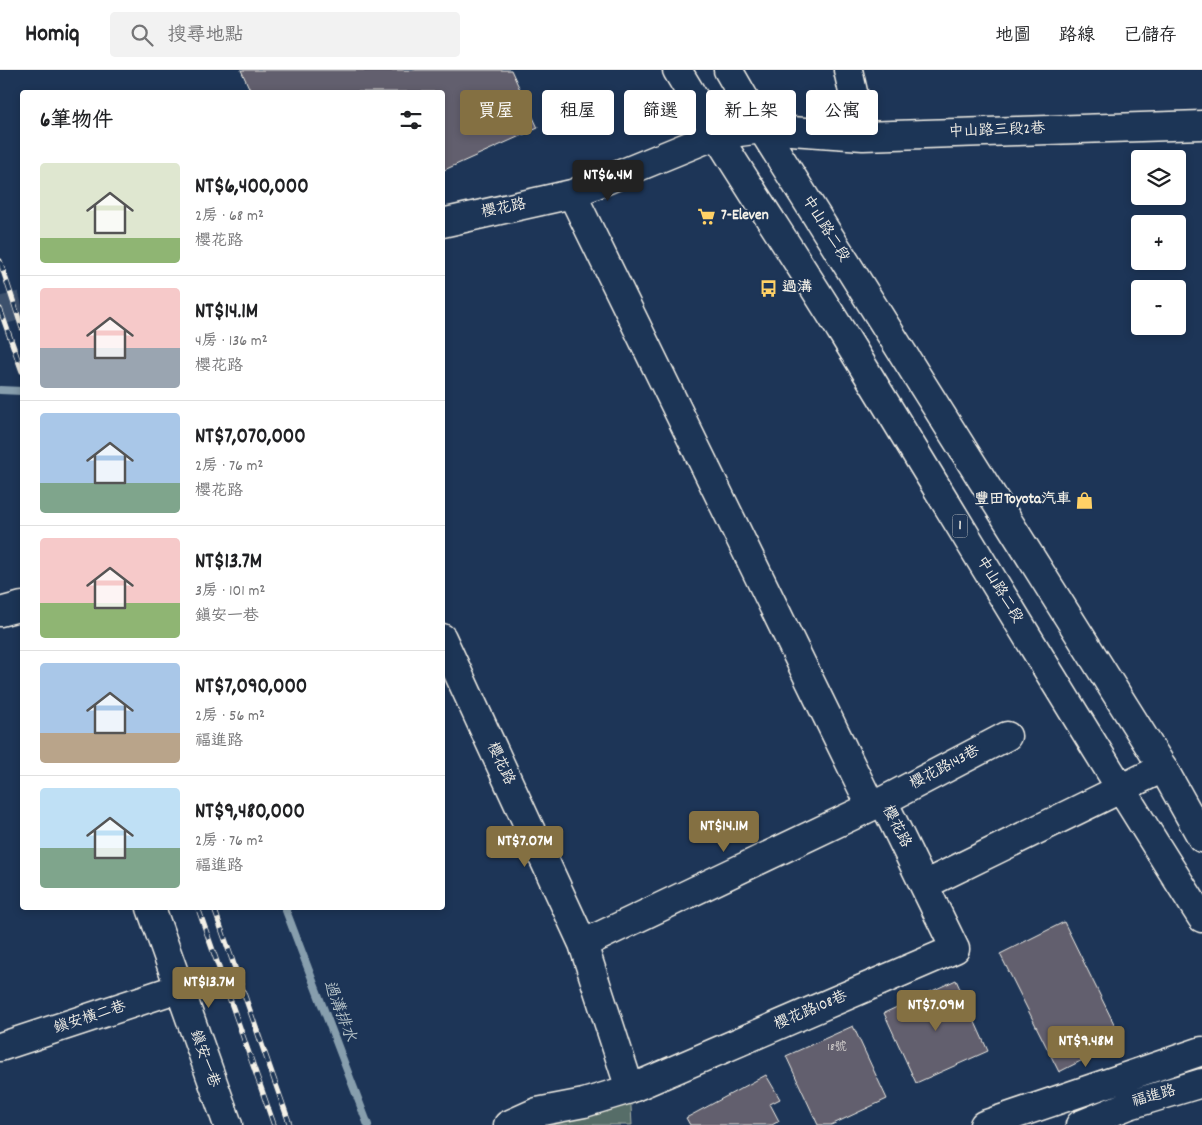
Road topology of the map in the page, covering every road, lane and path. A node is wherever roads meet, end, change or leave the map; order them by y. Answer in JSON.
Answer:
{"nodes":[{"id":1,"x":677,"y":70,"type":"edge"},
{"id":2,"x":728,"y":70,"type":"edge"},
{"id":3,"x":848,"y":70,"type":"edge"},
{"id":4,"x":740,"y":90,"type":"edge"},
{"id":5,"x":706,"y":118,"type":"edge"},
{"id":6,"x":1202,"y":125,"type":"edge"},
{"id":7,"x":796,"y":131,"type":"edge"},
{"id":8,"x":716,"y":135,"type":"joint"},
{"id":9,"x":766,"y":135,"type":"edge"},
{"id":10,"x":864,"y":136,"type":"junction"},
{"id":11,"x":572,"y":194,"type":"junction"},
{"id":12,"x":445,"y":222,"type":"edge"},
{"id":13,"x":20,"y":607,"type":"edge"},
{"id":14,"x":0,"y":612,"type":"edge"},
{"id":15,"x":445,"y":644,"type":"edge"},
{"id":16,"x":1007,"y":736,"type":"dead end"},
{"id":17,"x":1163,"y":768,"type":"junction"},
{"id":18,"x":1120,"y":790,"type":"junction"},
{"id":19,"x":877,"y":804,"type":"junction"},
{"id":20,"x":1202,"y":838,"type":"edge"},
{"id":21,"x":924,"y":885,"type":"junction"},
{"id":22,"x":152,"y":910,"type":"edge"},
{"id":23,"x":1202,"y":918,"type":"edge"},
{"id":24,"x":584,"y":944,"type":"junction"},
{"id":25,"x":179,"y":988,"type":"junction"},
{"id":26,"x":0,"y":1047,"type":"edge"},
{"id":27,"x":1202,"y":1051,"type":"edge"},
{"id":28,"x":1202,"y":1084,"type":"edge"},
{"id":29,"x":630,"y":1089,"type":"junction"},
{"id":30,"x":228,"y":1125,"type":"edge"},
{"id":31,"x":508,"y":1125,"type":"edge"},
{"id":32,"x":984,"y":1125,"type":"edge"},
{"id":33,"x":1080,"y":1125,"type":"edge"}],
"edges":[{"from":1,"to":5,"type":"street","number":"1"},
{"from":2,"to":4,"type":"street","name":"中山路二段"},
{"from":3,"to":10,"type":"street"},
{"from":6,"to":10,"type":"street","name":"中山路三段2巷"},
{"from":7,"to":10,"type":"street","name":"中山路三段2巷"},
{"from":8,"to":11,"type":"street","name":"櫻花路"},
{"from":8,"to":18,"type":"street","name":"中山路二段","number":"1"},
{"from":9,"to":17,"type":"street","name":"中山路二段"},
{"from":11,"to":12,"type":"street","name":"櫻花路"},
{"from":11,"to":19,"type":"street"},
{"from":13,"to":14,"type":"street"},
{"from":15,"to":24,"type":"street","name":"櫻花路"},
{"from":16,"to":19,"type":"street","name":"櫻花路143巷"},
{"from":17,"to":18,"type":"street"},
{"from":17,"to":20,"type":"street","name":"中山路二段"},
{"from":18,"to":21,"type":"street"},
{"from":18,"to":23,"type":"street","name":"中山路二段","number":"1"},
{"from":19,"to":21,"type":"street","name":"櫻花路"},
{"from":19,"to":24,"type":"street","name":"櫻花路"},
{"from":21,"to":29,"type":"street","name":"櫻花路108巷"},
{"from":22,"to":25,"type":"street","name":"鎮安一巷"},
{"from":24,"to":29,"type":"street","name":"櫻花路"},
{"from":25,"to":26,"type":"street","name":"鎮安橫二巷"},
{"from":25,"to":30,"type":"street","name":"鎮安一巷"},
{"from":27,"to":32,"type":"street","name":"福進路"},
{"from":28,"to":33,"type":"street","name":"福進路"},
{"from":29,"to":31,"type":"street"}]}
